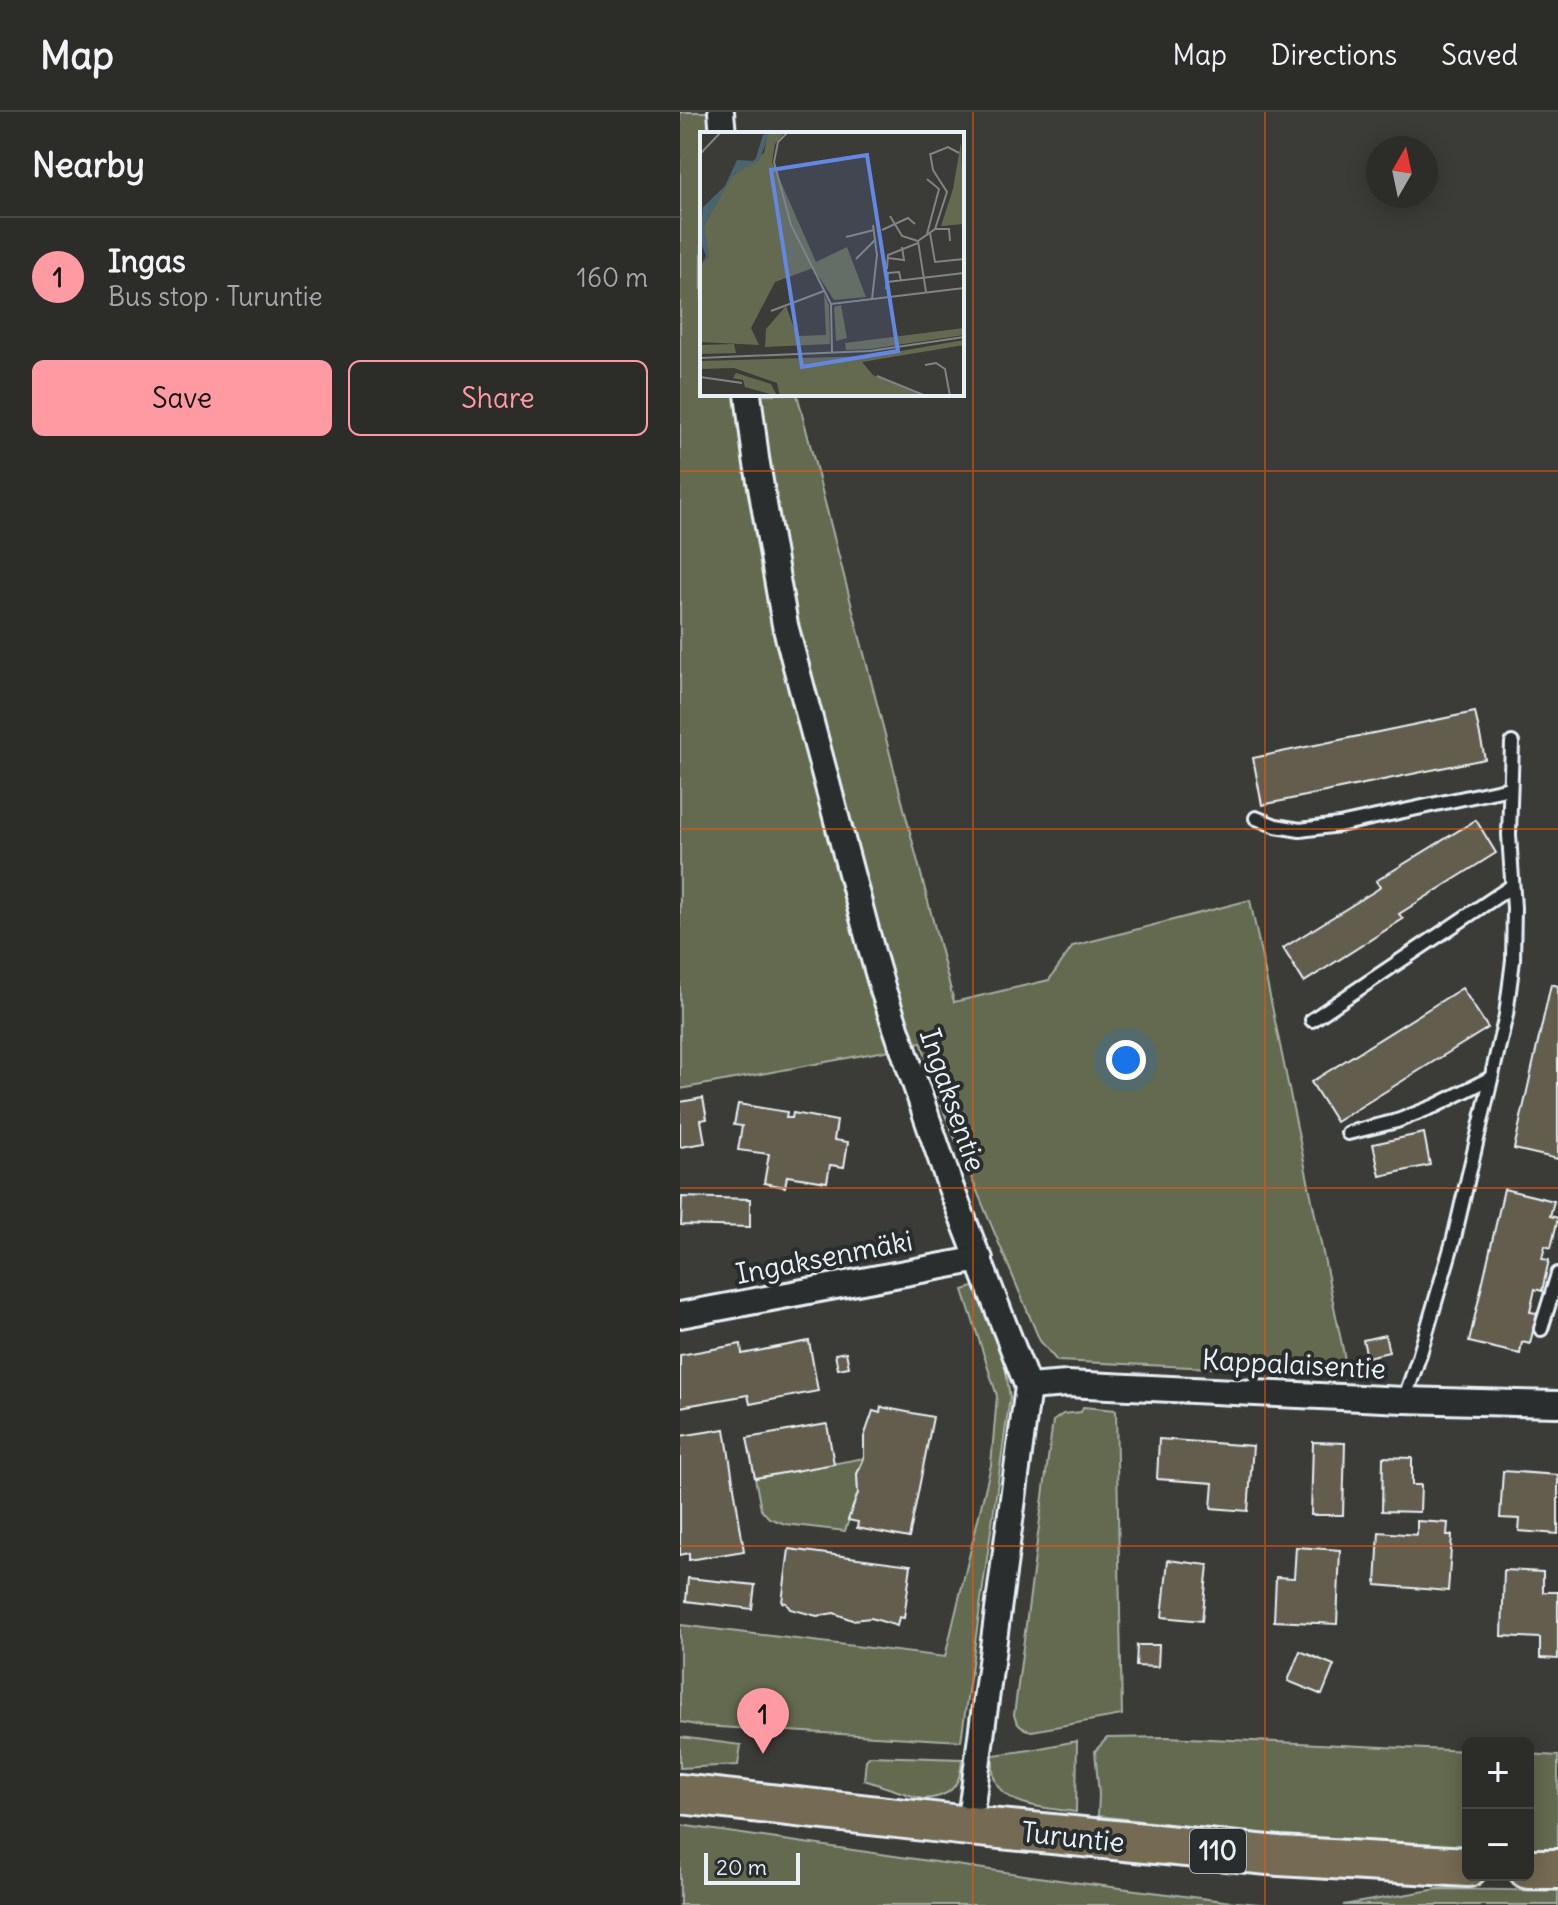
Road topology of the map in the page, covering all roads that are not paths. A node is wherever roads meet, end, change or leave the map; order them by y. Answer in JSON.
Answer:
{"nodes":[{"id":1,"x":721,"y":112,"type":"edge"},
{"id":2,"x":723,"y":132,"type":"edge"},
{"id":3,"x":748,"y":396,"type":"edge"},
{"id":4,"x":1512,"y":743,"type":"dead end"},
{"id":5,"x":1510,"y":788,"type":"junction"},
{"id":6,"x":1256,"y":818,"type":"dead end"},
{"id":7,"x":1512,"y":886,"type":"junction"},
{"id":8,"x":1312,"y":1020,"type":"dead end"},
{"id":9,"x":1491,"y":1078,"type":"junction"},
{"id":10,"x":1348,"y":1133,"type":"dead end"},
{"id":11,"x":980,"y":1259,"type":"junction"},
{"id":12,"x":1558,"y":1274,"type":"edge"},
{"id":13,"x":680,"y":1315,"type":"edge"},
{"id":14,"x":1541,"y":1329,"type":"dead end"},
{"id":15,"x":1028,"y":1387,"type":"junction"},
{"id":16,"x":1404,"y":1400,"type":"junction"},
{"id":17,"x":1558,"y":1404,"type":"edge"},
{"id":18,"x":680,"y":1794,"type":"edge"},
{"id":19,"x":969,"y":1826,"type":"junction"},
{"id":20,"x":1462,"y":1867,"type":"edge"},
{"id":21,"x":1534,"y":1869,"type":"edge"},
{"id":22,"x":1558,"y":1869,"type":"edge"}],
"edges":[{"from":1,"to":2,"type":"street"},
{"from":3,"to":11,"type":"street","name":"Ingaksentie"},
{"from":4,"to":5,"type":"lane"},
{"from":5,"to":6,"type":"lane"},
{"from":5,"to":7,"type":"lane"},
{"from":7,"to":8,"type":"lane"},
{"from":7,"to":9,"type":"lane"},
{"from":9,"to":10,"type":"lane"},
{"from":9,"to":16,"type":"lane"},
{"from":11,"to":13,"type":"street","name":"Ingaksenmäki"},
{"from":11,"to":15,"type":"street","name":"Ingaksentie"},
{"from":12,"to":14,"type":"lane"},
{"from":15,"to":16,"type":"street","name":"Kappalaisentie"},
{"from":15,"to":19,"type":"street","name":"Ingaksentie"},
{"from":16,"to":17,"type":"street","name":"Kappalaisentie"},
{"from":18,"to":19,"type":"main road","name":"Turuntie","number":"110"},
{"from":19,"to":20,"type":"main road","name":"Turuntie","number":"110"},
{"from":21,"to":22,"type":"main road"}]}
